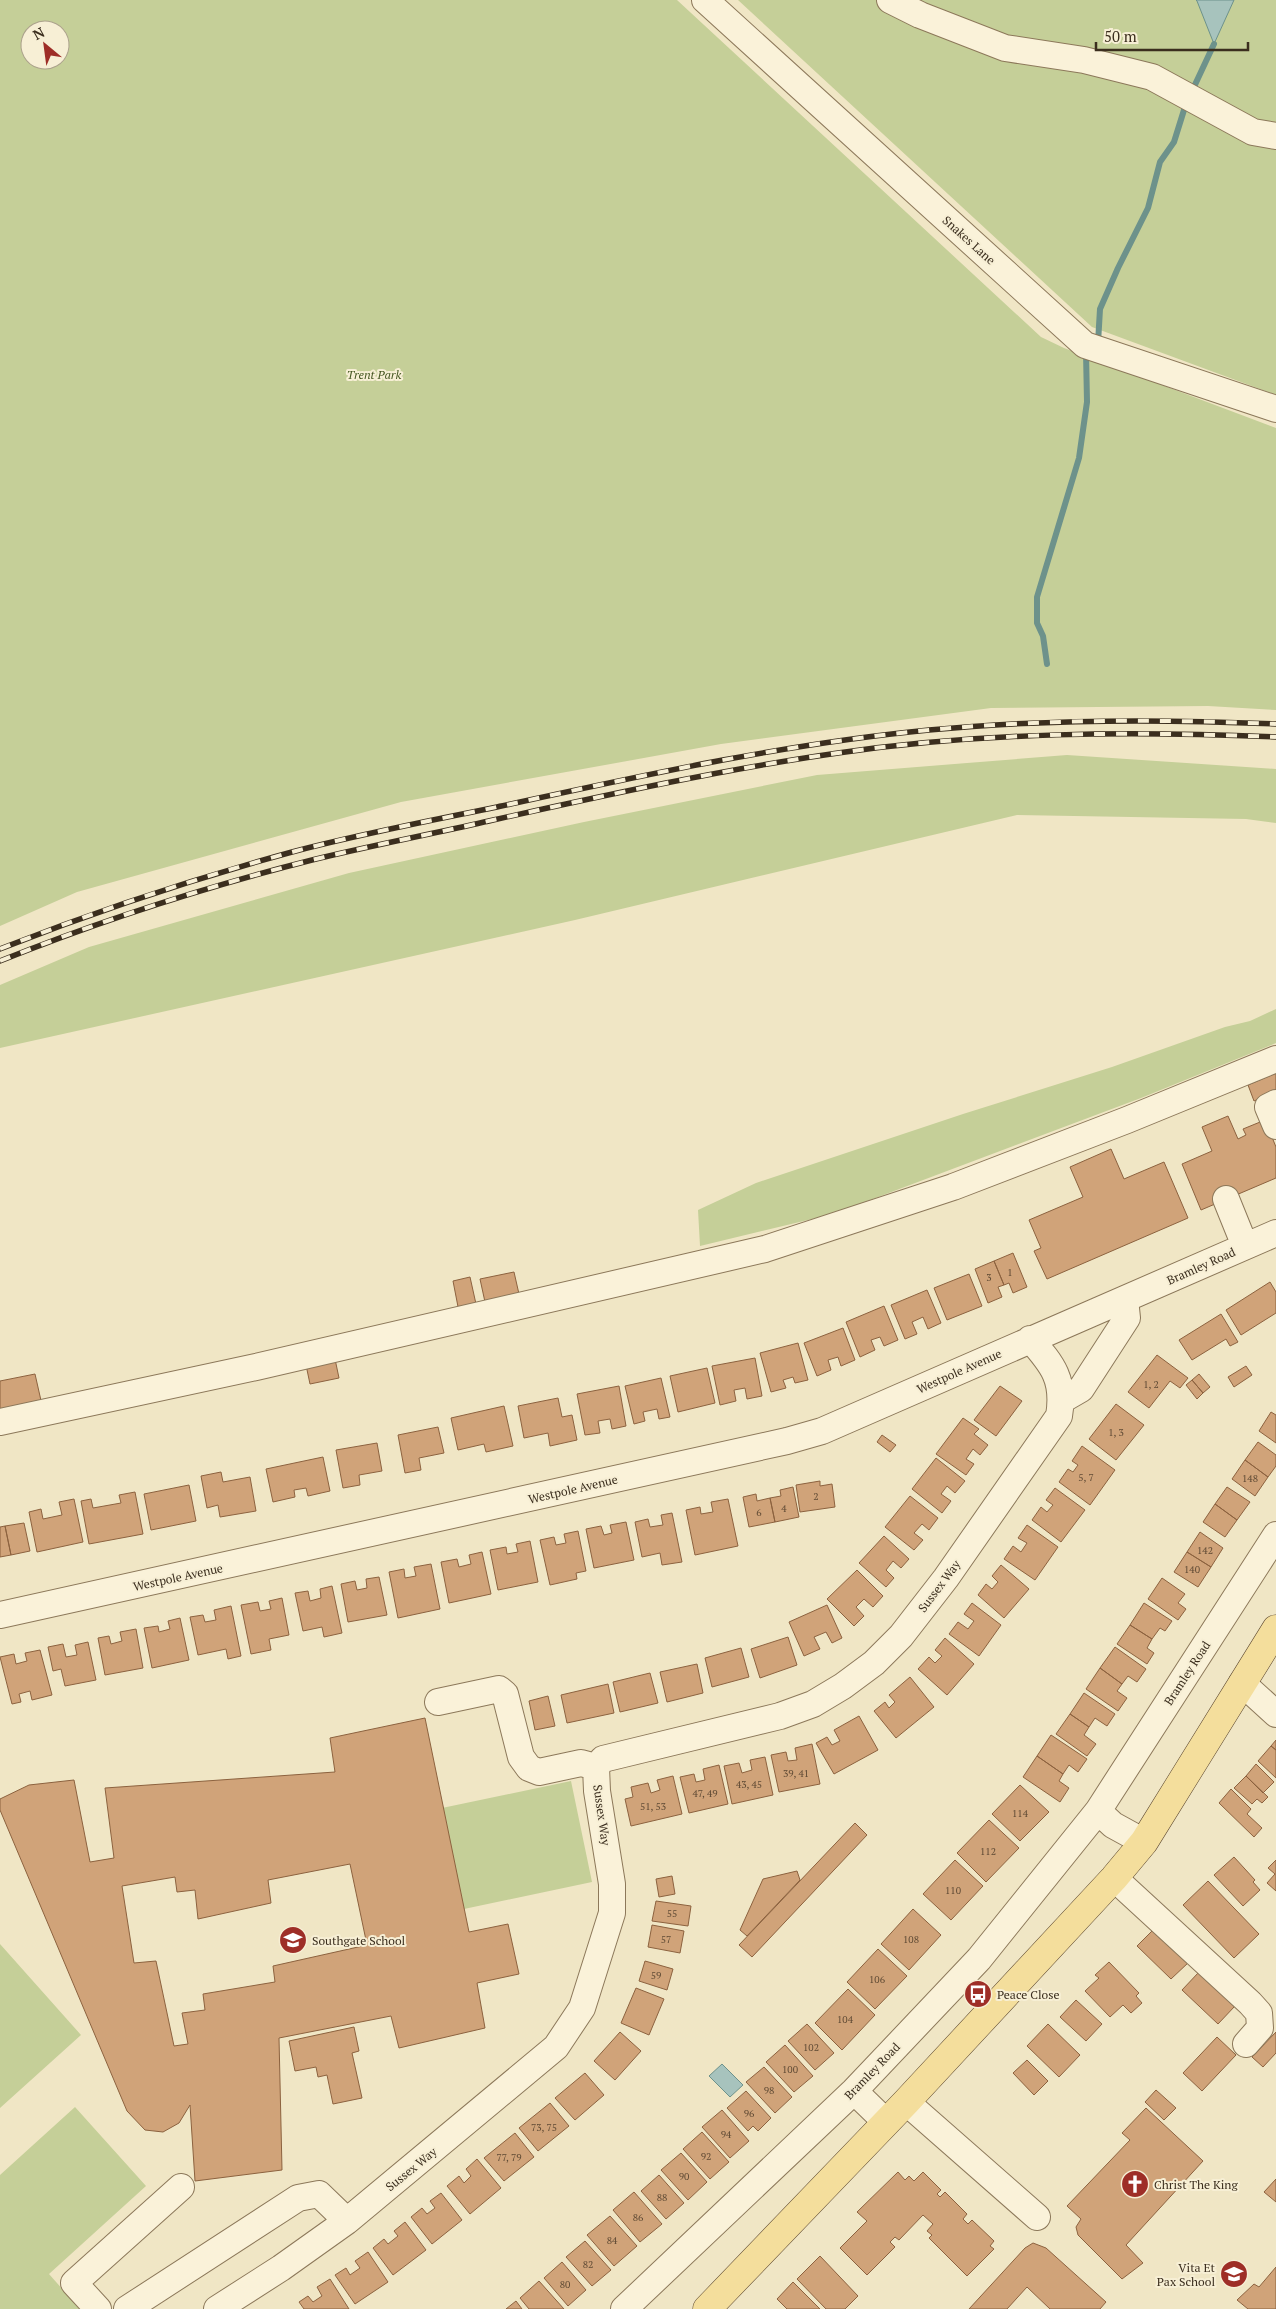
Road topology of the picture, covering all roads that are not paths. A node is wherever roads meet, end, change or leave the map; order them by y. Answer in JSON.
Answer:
{"nodes":[{"id":1,"x":705,"y":0,"type":"edge"},
{"id":2,"x":890,"y":0,"type":"edge"},
{"id":3,"x":1276,"y":136,"type":"edge"},
{"id":4,"x":1276,"y":409,"type":"edge"},
{"id":5,"x":1276,"y":1059,"type":"edge"},
{"id":6,"x":1276,"y":1103,"type":"edge"},
{"id":7,"x":1276,"y":1126,"type":"edge"},
{"id":8,"x":1226,"y":1199,"type":"dead end"},
{"id":9,"x":1276,"y":1232,"type":"edge"},
{"id":10,"x":1245,"y":1246,"type":"junction"},
{"id":11,"x":1125,"y":1299,"type":"junction"},
{"id":12,"x":1030,"y":1339,"type":"junction"},
{"id":13,"x":1062,"y":1400,"type":"junction"},
{"id":14,"x":0,"y":1422,"type":"edge"},
{"id":15,"x":1276,"y":1536,"type":"edge"},
{"id":16,"x":0,"y":1615,"type":"edge"},
{"id":17,"x":1276,"y":1629,"type":"edge"},
{"id":18,"x":1242,"y":1683,"type":"junction"},
{"id":19,"x":438,"y":1702,"type":"dead end"},
{"id":20,"x":1276,"y":1714,"type":"edge"},
{"id":21,"x":596,"y":1767,"type":"junction"},
{"id":22,"x":1098,"y":1811,"type":"junction"},
{"id":23,"x":1144,"y":1842,"type":"junction"},
{"id":24,"x":1114,"y":1878,"type":"junction"},
{"id":25,"x":1246,"y":2044,"type":"dead end"},
{"id":26,"x":854,"y":2090,"type":"junction"},
{"id":27,"x":906,"y":2102,"type":"junction"},
{"id":28,"x":886,"y":2122,"type":"junction"},
{"id":29,"x":181,"y":2187,"type":"dead end"},
{"id":30,"x":1037,"y":2217,"type":"dead end"},
{"id":31,"x":347,"y":2222,"type":"junction"},
{"id":32,"x":98,"y":2309,"type":"edge"},
{"id":33,"x":127,"y":2309,"type":"edge"},
{"id":34,"x":217,"y":2309,"type":"edge"},
{"id":35,"x":624,"y":2309,"type":"edge"},
{"id":36,"x":707,"y":2309,"type":"edge"}],
"edges":[{"from":1,"to":4,"type":"street","name":"Snakes Lane"},
{"from":2,"to":3,"type":"street"},
{"from":5,"to":14,"type":"street"},
{"from":6,"to":7,"type":"street"},
{"from":8,"to":10,"type":"street"},
{"from":9,"to":10,"type":"street","name":"Bramley Road"},
{"from":10,"to":11,"type":"street","name":"Bramley Road"},
{"from":11,"to":12,"type":"street","name":"Westpole Avenue"},
{"from":11,"to":13,"type":"street"},
{"from":12,"to":13,"type":"street"},
{"from":12,"to":16,"type":"street","name":"Westpole Avenue"},
{"from":13,"to":21,"type":"street","name":"Sussex Way"},
{"from":15,"to":22,"type":"street","name":"Bramley Road"},
{"from":17,"to":18,"type":"main road"},
{"from":18,"to":20,"type":"street"},
{"from":18,"to":23,"type":"main road"},
{"from":19,"to":21,"type":"street"},
{"from":21,"to":31,"type":"street","name":"Sussex Way"},
{"from":22,"to":23,"type":"street"},
{"from":22,"to":26,"type":"street","name":"Bramley Road"},
{"from":23,"to":24,"type":"main road"},
{"from":24,"to":25,"type":"street"},
{"from":24,"to":27,"type":"main road"},
{"from":26,"to":28,"type":"street"},
{"from":26,"to":35,"type":"street","name":"Bramley Road"},
{"from":27,"to":28,"type":"main road"},
{"from":27,"to":30,"type":"street"},
{"from":28,"to":36,"type":"main road"},
{"from":29,"to":32,"type":"street"},
{"from":31,"to":33,"type":"street"},
{"from":31,"to":34,"type":"street","name":"Sussex Way"}]}
